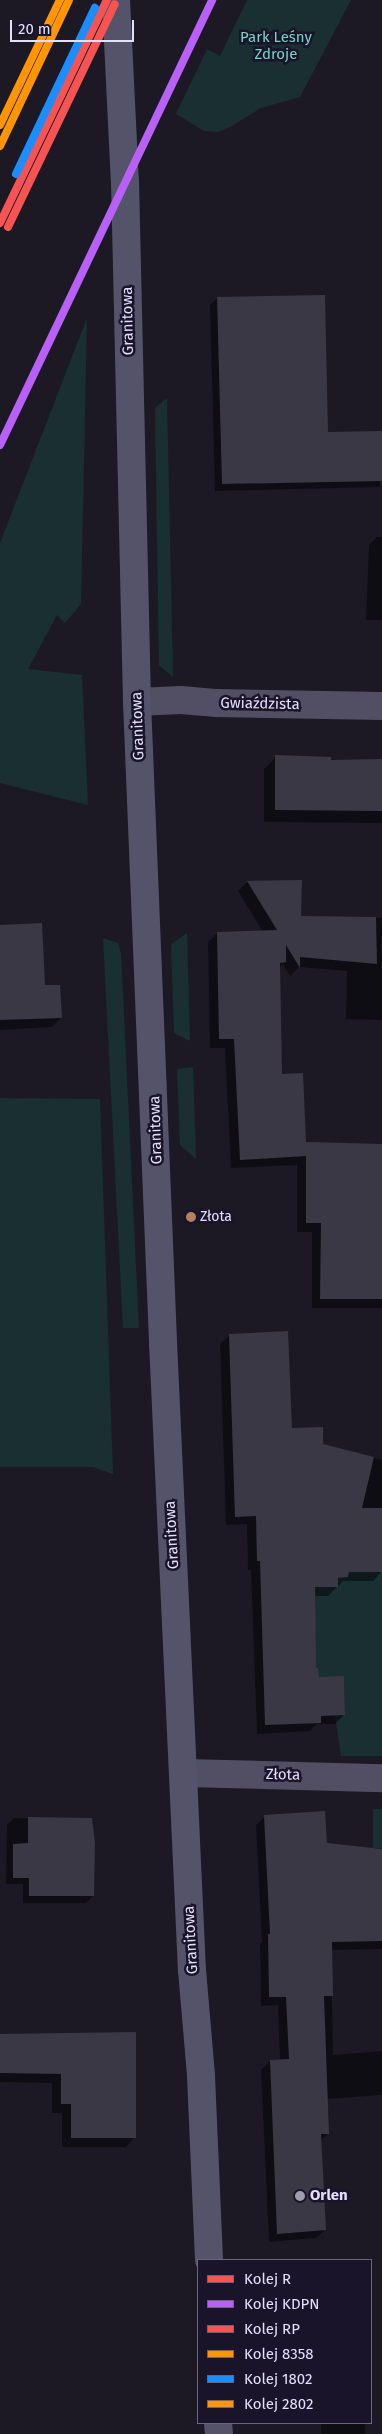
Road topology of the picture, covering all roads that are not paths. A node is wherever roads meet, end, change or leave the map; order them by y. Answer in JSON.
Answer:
{"nodes":[{"id":1,"x":116,"y":0,"type":"edge"},
{"id":2,"x":137,"y":702,"type":"junction"},
{"id":3,"x":382,"y":706,"type":"edge"},
{"id":4,"x":185,"y":1773,"type":"junction"},
{"id":5,"x":382,"y":1778,"type":"edge"},
{"id":6,"x":210,"y":2259,"type":"edge"}],
"edges":[{"from":1,"to":2,"type":"street","name":"Granitowa"},
{"from":2,"to":3,"type":"street","name":"Gwiaździsta"},
{"from":2,"to":4,"type":"street","name":"Granitowa"},
{"from":4,"to":5,"type":"street","name":"Złota"},
{"from":4,"to":6,"type":"street","name":"Granitowa"}]}
